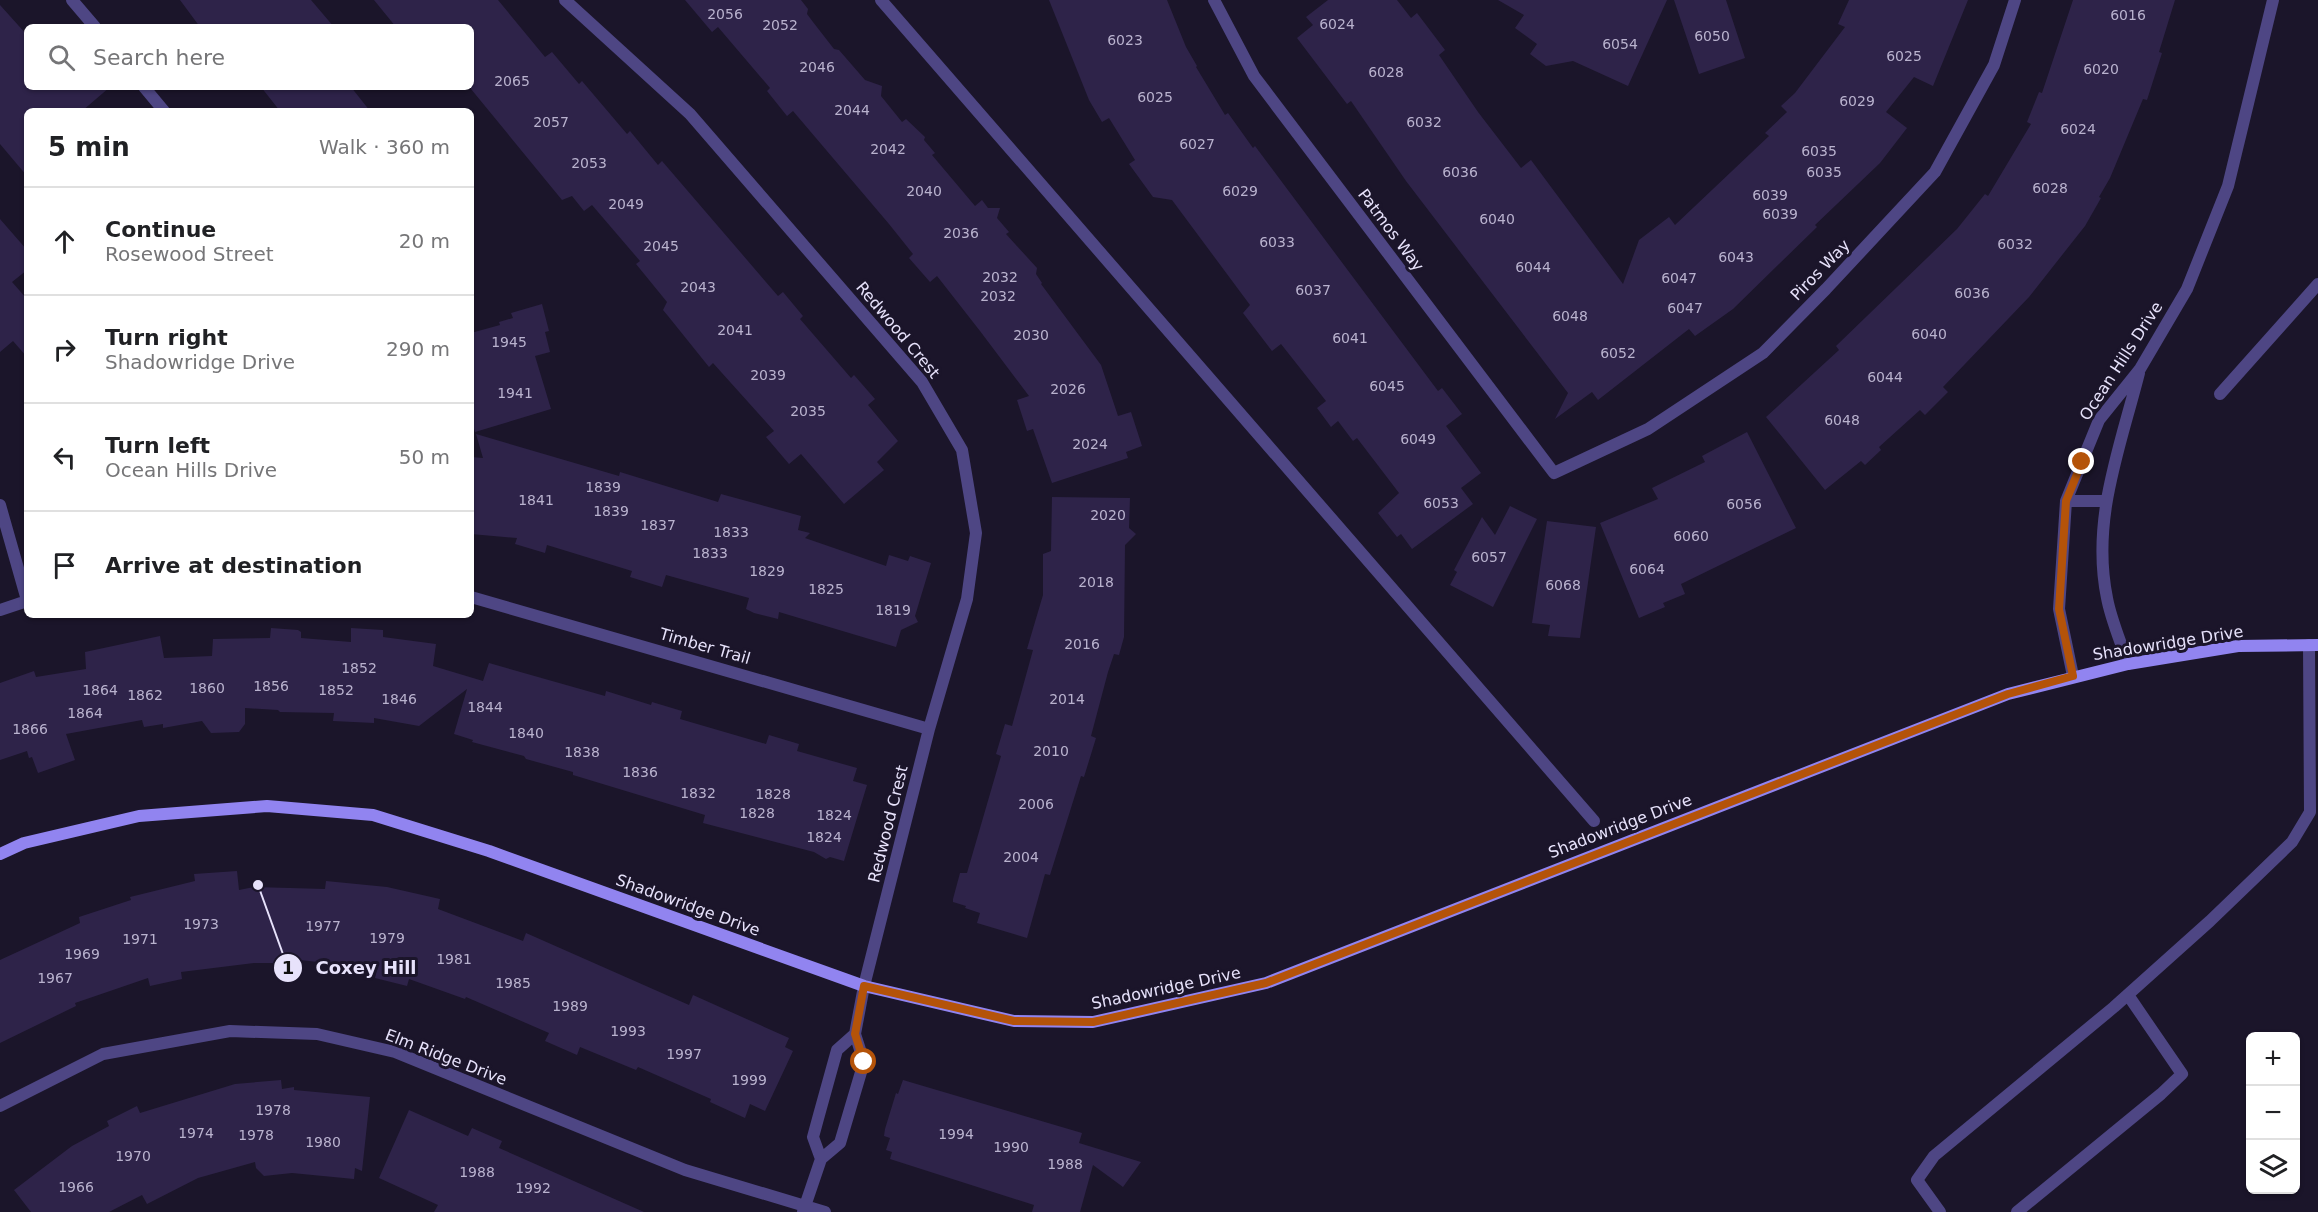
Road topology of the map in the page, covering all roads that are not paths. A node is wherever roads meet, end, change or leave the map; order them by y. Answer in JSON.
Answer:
{"nodes":[{"id":1,"x":72,"y":0,"type":"edge"},
{"id":2,"x":565,"y":0,"type":"edge"},
{"id":3,"x":881,"y":0,"type":"edge"},
{"id":4,"x":1214,"y":0,"type":"edge"},
{"id":5,"x":2015,"y":0,"type":"edge"},
{"id":6,"x":2273,"y":0,"type":"edge"},
{"id":7,"x":92,"y":24,"type":"edge"},
{"id":8,"x":146,"y":90,"type":"edge"},
{"id":9,"x":162,"y":108,"type":"edge"},
{"id":10,"x":2318,"y":284,"type":"edge"},
{"id":11,"x":2140,"y":369,"type":"junction"},
{"id":12,"x":2220,"y":394,"type":"dead end"},
{"id":13,"x":1554,"y":473,"type":"joint"},
{"id":14,"x":2066,"y":501,"type":"junction"},
{"id":15,"x":2105,"y":501,"type":"junction"},
{"id":16,"x":0,"y":505,"type":"edge"},
{"id":17,"x":24,"y":590,"type":"edge"},
{"id":18,"x":474,"y":598,"type":"edge"},
{"id":19,"x":24,"y":602,"type":"edge"},
{"id":20,"x":0,"y":610,"type":"edge"},
{"id":21,"x":2314,"y":645,"type":"edge"},
{"id":22,"x":2128,"y":664,"type":"junction"},
{"id":23,"x":2073,"y":676,"type":"junction"},
{"id":24,"x":929,"y":729,"type":"junction"},
{"id":25,"x":1594,"y":821,"type":"dead end"},
{"id":26,"x":0,"y":854,"type":"edge"},
{"id":27,"x":864,"y":986,"type":"junction"},
{"id":28,"x":2128,"y":995,"type":"junction"},
{"id":29,"x":855,"y":1034,"type":"junction"},
{"id":30,"x":0,"y":1106,"type":"edge"},
{"id":31,"x":821,"y":1159,"type":"junction"},
{"id":32,"x":804,"y":1209,"type":"edge"},
{"id":33,"x":825,"y":1212,"type":"edge"},
{"id":34,"x":1940,"y":1212,"type":"edge"},
{"id":35,"x":2018,"y":1212,"type":"edge"}],
"edges":[{"from":1,"to":7,"type":"street"},
{"from":2,"to":24,"type":"street","name":"Redwood Crest"},
{"from":3,"to":25,"type":"street"},
{"from":4,"to":13,"type":"street","name":"Patmos Way"},
{"from":5,"to":13,"type":"street","name":"Piros Way"},
{"from":6,"to":11,"type":"street","name":"Ocean Hills Drive"},
{"from":8,"to":9,"type":"street"},
{"from":10,"to":12,"type":"street"},
{"from":11,"to":14,"type":"street","name":"Ocean Hills Drive"},
{"from":11,"to":15,"type":"street"},
{"from":14,"to":15,"type":"street"},
{"from":14,"to":23,"type":"street","name":"Ocean Hills Drive"},
{"from":15,"to":22,"type":"street"},
{"from":16,"to":17,"type":"street"},
{"from":18,"to":24,"type":"street","name":"Timber Trail"},
{"from":19,"to":20,"type":"street"},
{"from":21,"to":22,"type":"street","name":"Shadowridge Drive"},
{"from":21,"to":28,"type":"street"},
{"from":22,"to":23,"type":"street","name":"Shadowridge Drive"},
{"from":23,"to":27,"type":"street","name":"Shadowridge Drive"},
{"from":24,"to":27,"type":"street","name":"Redwood Crest"},
{"from":26,"to":27,"type":"street","name":"Shadowridge Drive"},
{"from":27,"to":29,"type":"street","name":"Redwood Crest"},
{"from":28,"to":34,"type":"street"},
{"from":28,"to":35,"type":"street"},
{"from":29,"to":31,"type":"street"},
{"from":29,"to":31,"type":"street"},
{"from":30,"to":32,"type":"street","name":"Elm Ridge Drive"},
{"from":31,"to":32,"type":"street"},
{"from":32,"to":33,"type":"street","name":"Elm Ridge Drive"}]}
